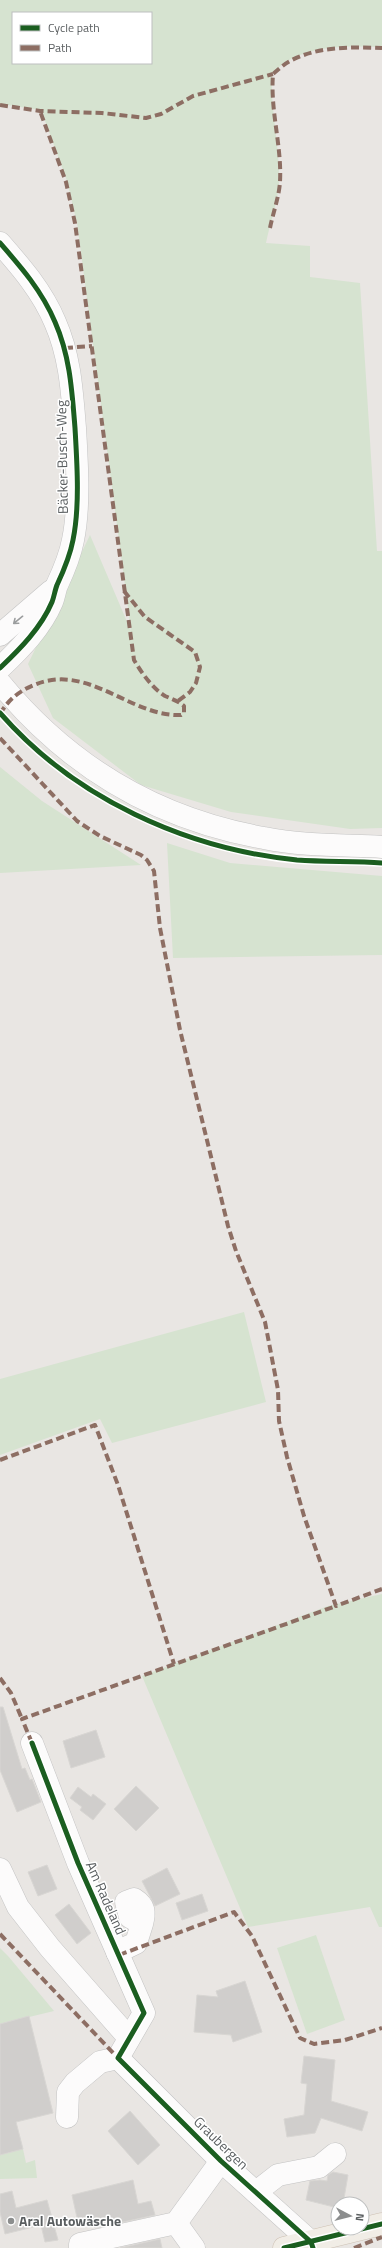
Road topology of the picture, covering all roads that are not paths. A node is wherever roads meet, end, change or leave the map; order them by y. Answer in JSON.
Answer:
{"nodes":[{"id":1,"x":0,"y":243,"type":"edge"},
{"id":2,"x":57,"y":586,"type":"junction"},
{"id":3,"x":0,"y":635,"type":"edge"},
{"id":4,"x":0,"y":668,"type":"edge"},
{"id":5,"x":0,"y":683,"type":"edge"},
{"id":6,"x":382,"y":847,"type":"edge"},
{"id":7,"x":32,"y":1743,"type":"dead end"},
{"id":8,"x":0,"y":1869,"type":"edge"},
{"id":9,"x":142,"y":1924,"type":"dead end"},
{"id":10,"x":117,"y":1952,"type":"junction"},
{"id":11,"x":129,"y":2038,"type":"junction"},
{"id":12,"x":118,"y":2058,"type":"junction"},
{"id":13,"x":67,"y":2118,"type":"dead end"},
{"id":14,"x":335,"y":2154,"type":"dead end"},
{"id":15,"x":221,"y":2161,"type":"junction"},
{"id":16,"x":256,"y":2192,"type":"junction"},
{"id":17,"x":176,"y":2223,"type":"junction"},
{"id":18,"x":382,"y":2224,"type":"edge"},
{"id":19,"x":312,"y":2245,"type":"edge"},
{"id":20,"x":80,"y":2248,"type":"edge"},
{"id":21,"x":194,"y":2248,"type":"edge"},
{"id":22,"x":284,"y":2248,"type":"edge"}],
"edges":[{"from":1,"to":2,"type":"street","name":"Bäcker-Busch-Weg"},
{"from":2,"to":3,"type":"street","name":"Bäcker-Busch-Weg","one_way":true},
{"from":2,"to":4,"type":"street","name":"Bäcker-Busch-Weg"},
{"from":5,"to":6,"type":"street"},
{"from":7,"to":10,"type":"street","name":"Am Radeland"},
{"from":8,"to":11,"type":"street"},
{"from":9,"to":10,"type":"street"},
{"from":10,"to":11,"type":"street","name":"Am Radeland"},
{"from":11,"to":12,"type":"street","name":"Am Radeland"},
{"from":12,"to":13,"type":"street"},
{"from":12,"to":15,"type":"street","name":"Graubergen"},
{"from":14,"to":16,"type":"street"},
{"from":15,"to":16,"type":"street","name":"Graubergen"},
{"from":15,"to":17,"type":"street"},
{"from":16,"to":19,"type":"street","name":"Graubergen"},
{"from":17,"to":20,"type":"street"},
{"from":17,"to":21,"type":"street"},
{"from":18,"to":19,"type":"main road"},
{"from":19,"to":22,"type":"main road"}]}
